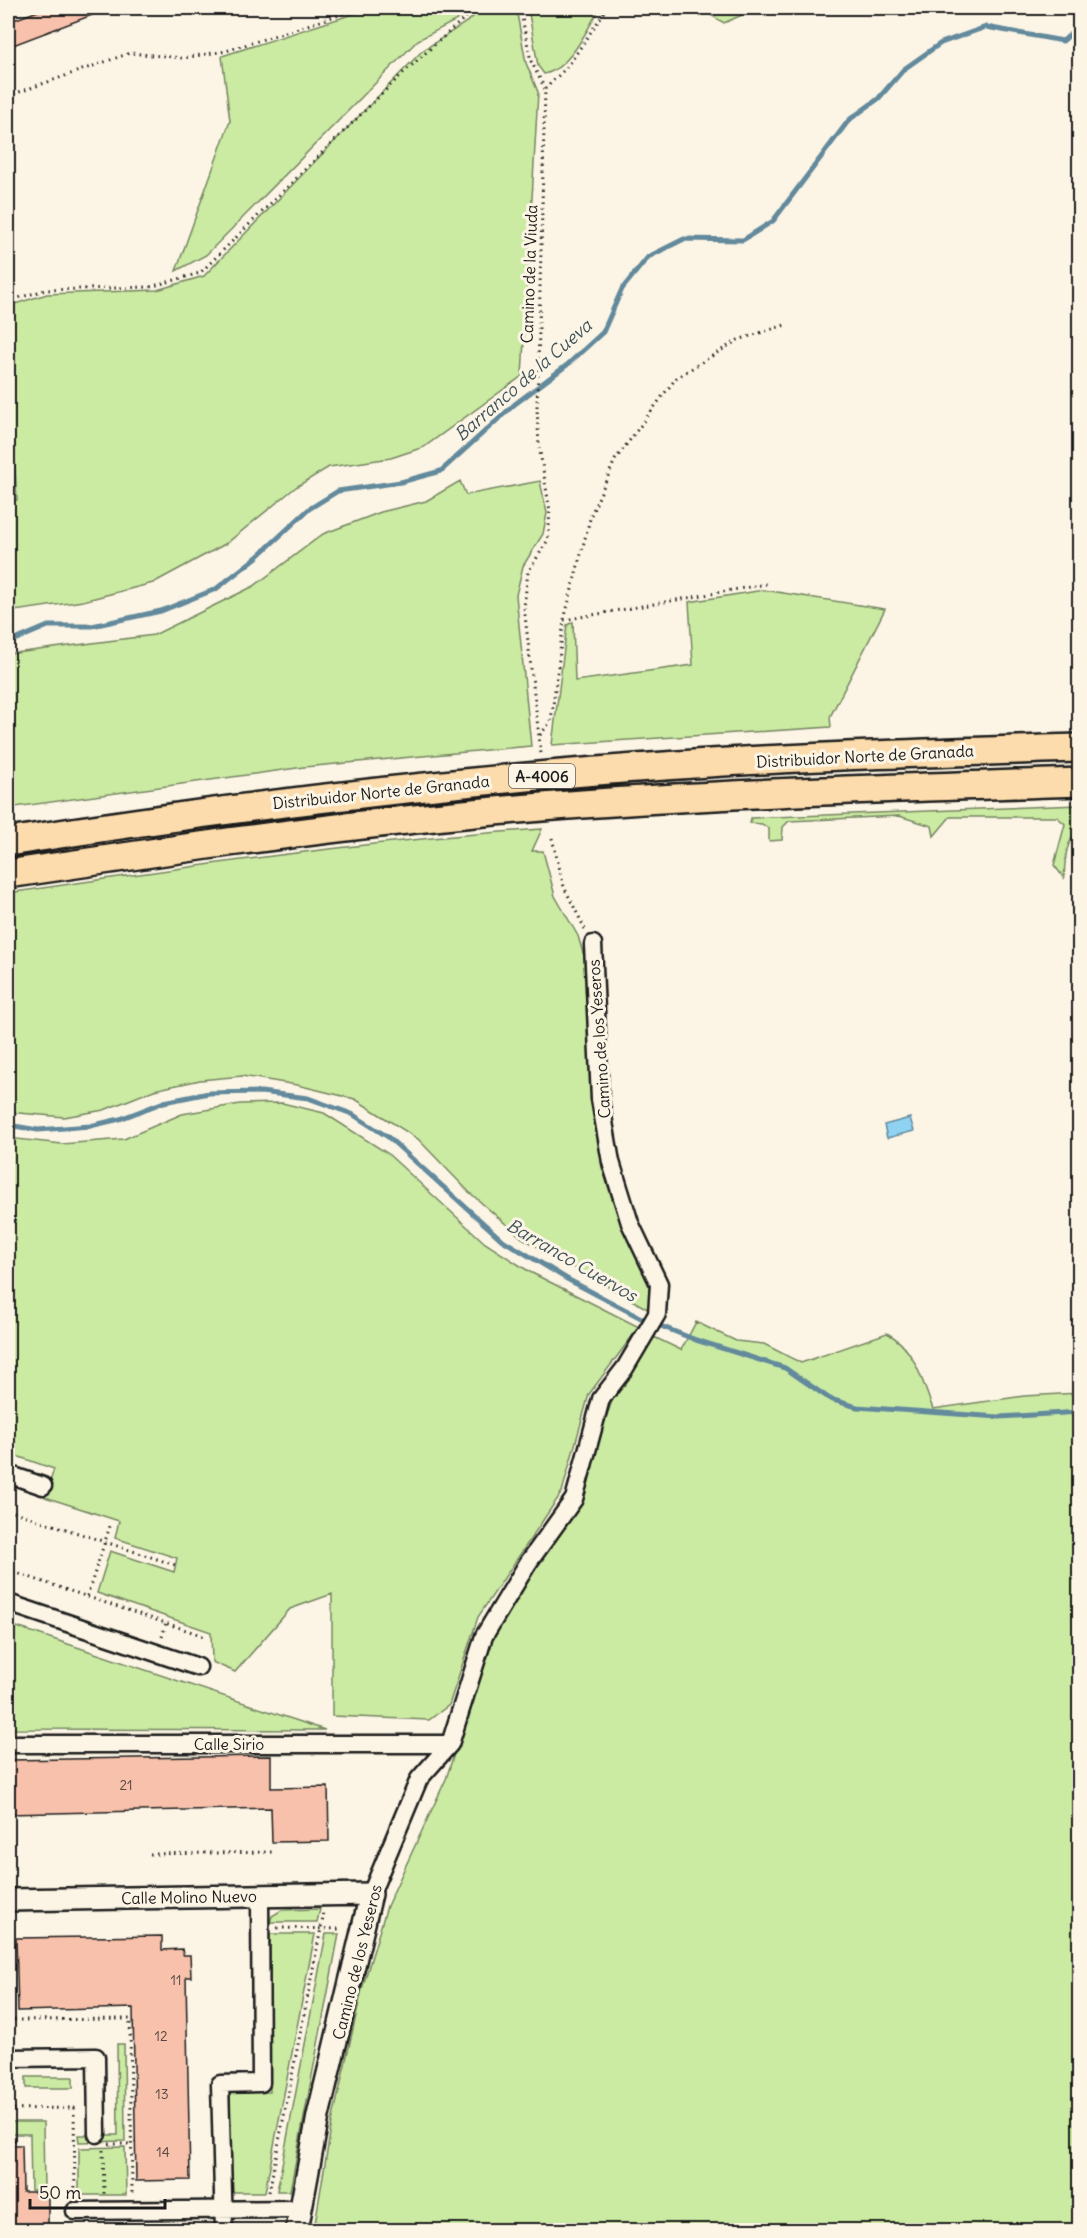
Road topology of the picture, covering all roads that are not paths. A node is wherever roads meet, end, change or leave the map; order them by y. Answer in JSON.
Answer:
{"nodes":[{"id":1,"x":1080,"y":748,"type":"edge"},
{"id":2,"x":1080,"y":782,"type":"edge"},
{"id":3,"x":8,"y":842,"type":"edge"},
{"id":4,"x":8,"y":874,"type":"edge"},
{"id":5,"x":593,"y":944,"type":"road end"},
{"id":6,"x":8,"y":1474,"type":"edge"},
{"id":7,"x":44,"y":1486,"type":"dead end"},
{"id":8,"x":8,"y":1603,"type":"edge"},
{"id":9,"x":198,"y":1667,"type":"dead end"},
{"id":10,"x":8,"y":1744,"type":"edge"},
{"id":11,"x":450,"y":1744,"type":"junction"},
{"id":12,"x":371,"y":1894,"type":"junction"},
{"id":13,"x":260,"y":1896,"type":"junction"},
{"id":14,"x":8,"y":1900,"type":"edge"},
{"id":15,"x":8,"y":2058,"type":"edge"},
{"id":16,"x":100,"y":2139,"type":"road end"},
{"id":17,"x":301,"y":2209,"type":"junction"},
{"id":18,"x":224,"y":2210,"type":"junction"},
{"id":19,"x":75,"y":2211,"type":"road end"},
{"id":20,"x":224,"y":2230,"type":"edge"},
{"id":21,"x":297,"y":2230,"type":"edge"}],
"edges":[{"from":1,"to":3,"type":"main road","name":"Distribuidor Norte de Granada","number":"A-4006"},
{"from":2,"to":4,"type":"main road","name":"Distribuidor Norte de Granada","number":"A-4006"},
{"from":5,"to":11,"type":"street","name":"Camino de los Yeseros"},
{"from":6,"to":7,"type":"street"},
{"from":8,"to":9,"type":"street"},
{"from":10,"to":11,"type":"street","name":"Calle Sirio"},
{"from":11,"to":12,"type":"street","name":"Camino de los Yeseros"},
{"from":12,"to":13,"type":"street","name":"Calle Molino Nuevo"},
{"from":12,"to":17,"type":"street","name":"Camino de los Yeseros"},
{"from":13,"to":14,"type":"street","name":"Calle Molino Nuevo"},
{"from":13,"to":18,"type":"street"},
{"from":15,"to":16,"type":"street"},
{"from":17,"to":18,"type":"street"},
{"from":17,"to":21,"type":"street","name":"Camino de los Yeseros"},
{"from":18,"to":19,"type":"street"},
{"from":18,"to":20,"type":"street"}]}
